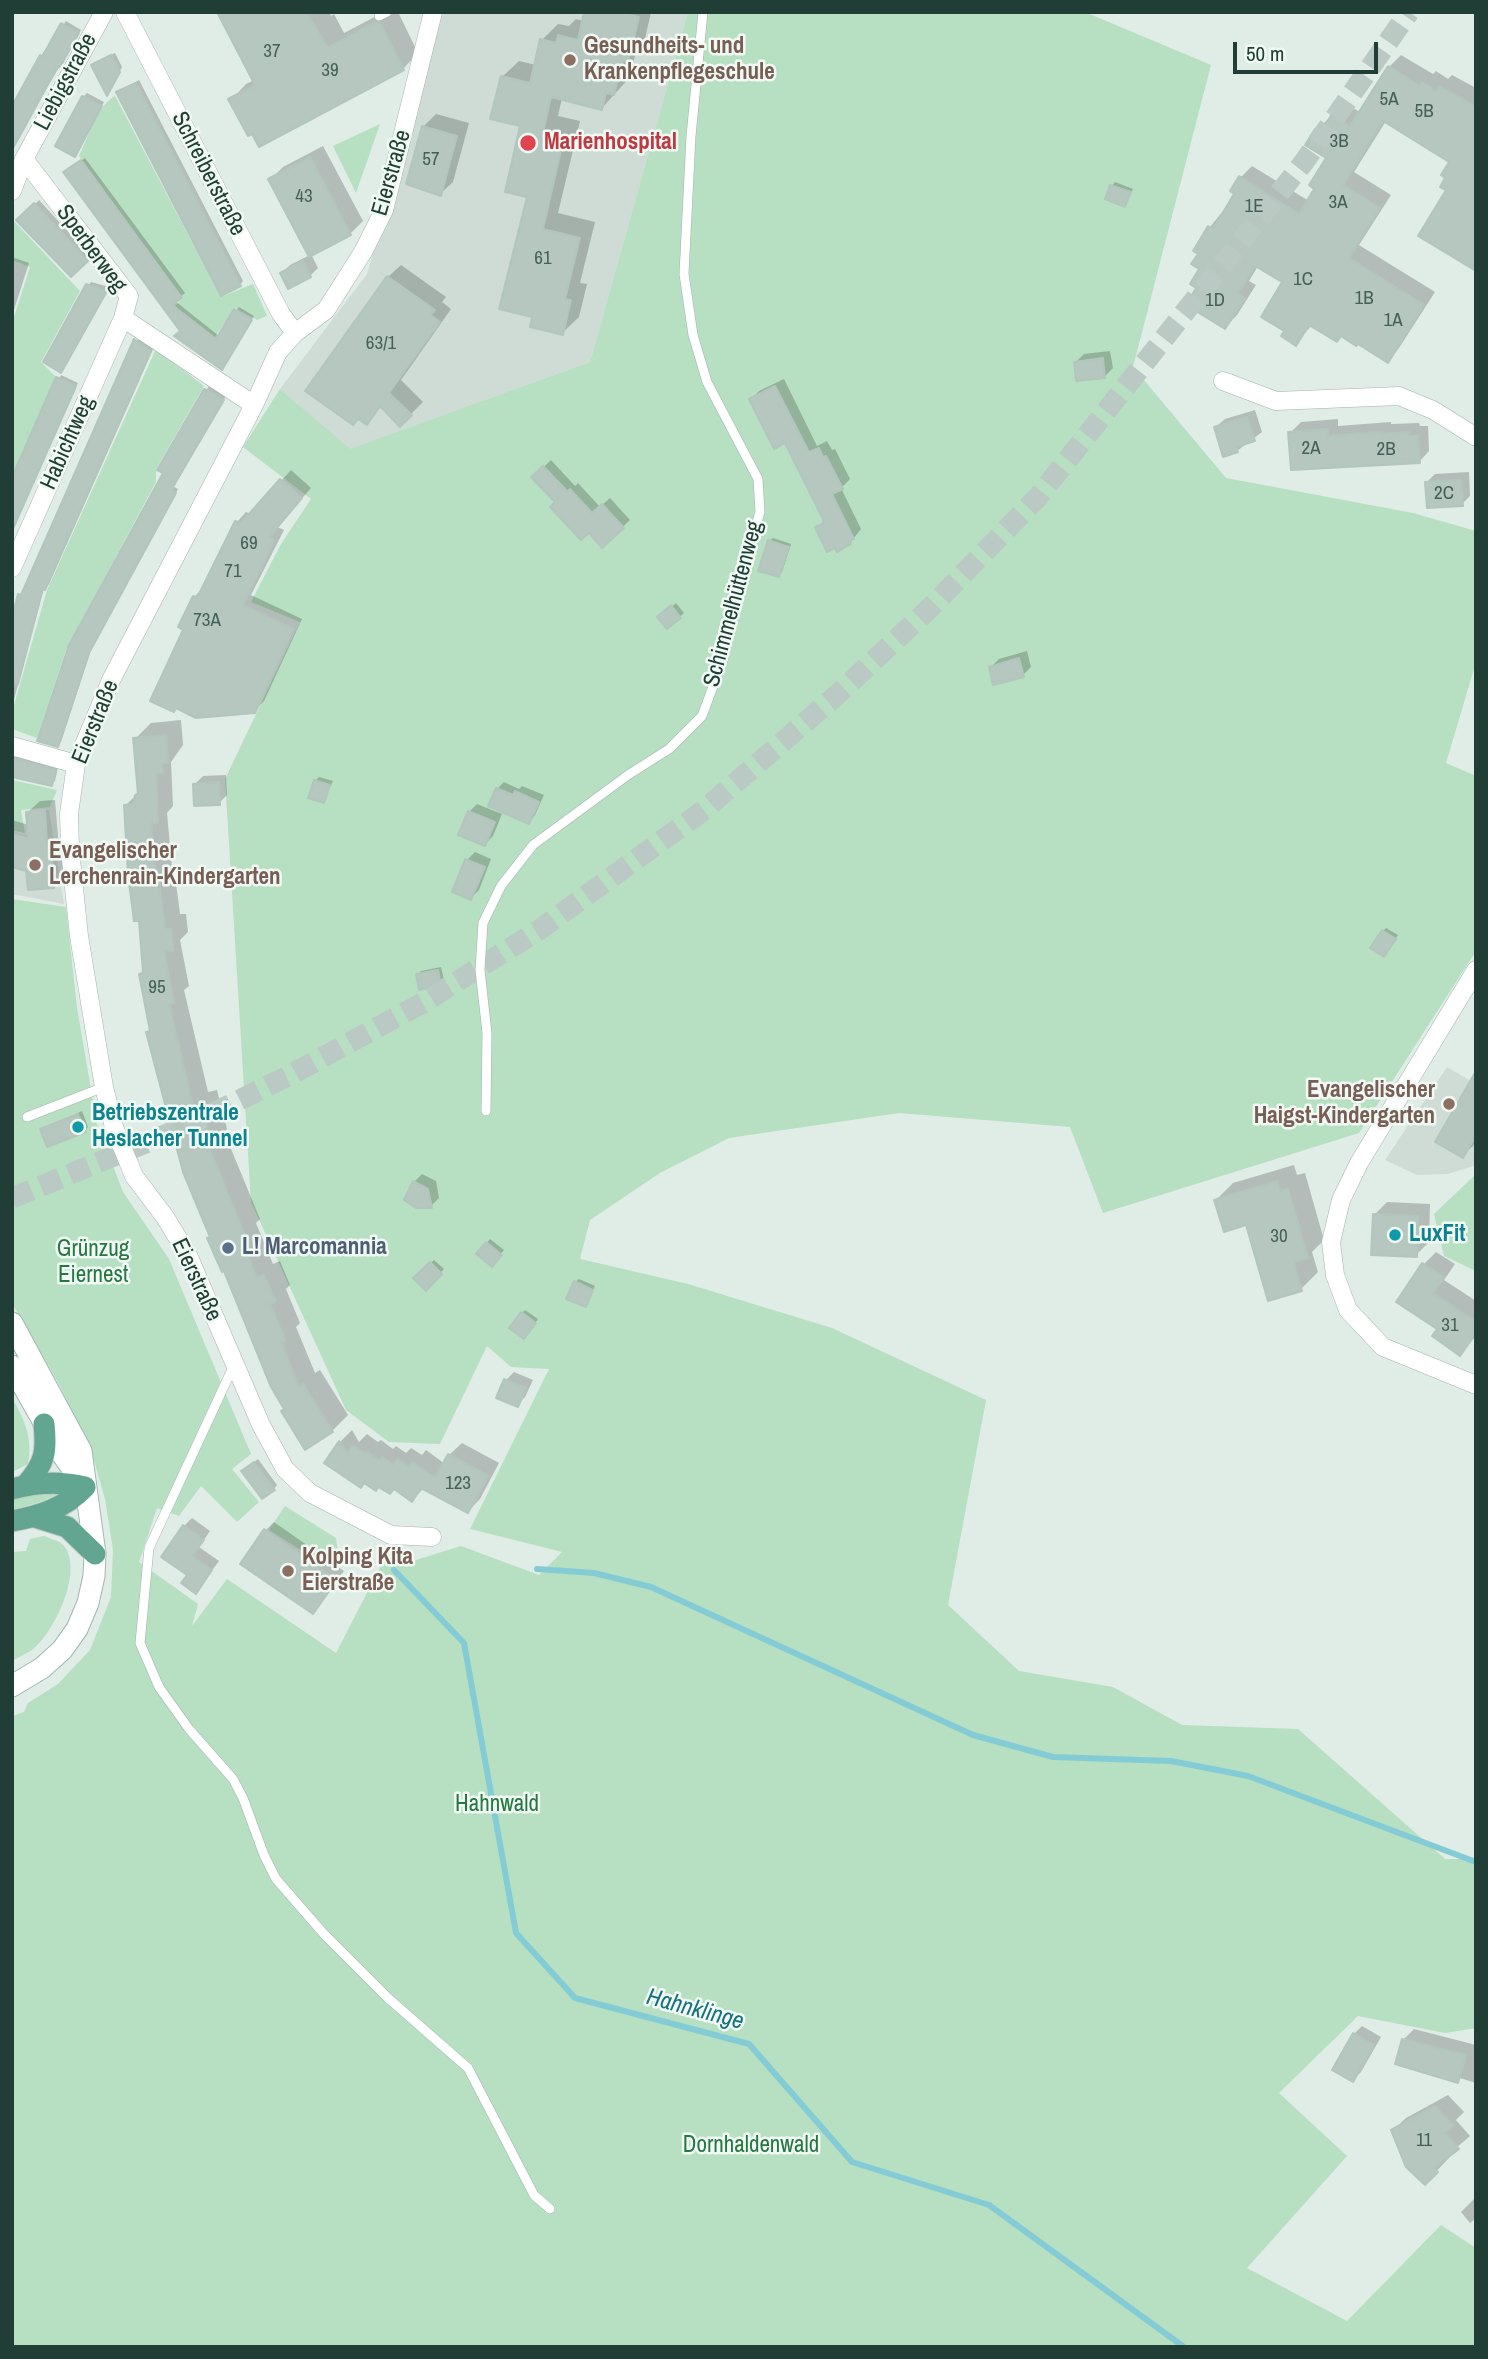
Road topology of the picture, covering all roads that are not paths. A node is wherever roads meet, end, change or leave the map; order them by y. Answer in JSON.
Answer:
{"nodes":[{"id":1,"x":104,"y":12,"type":"edge"},
{"id":2,"x":125,"y":12,"type":"edge"},
{"id":3,"x":433,"y":12,"type":"edge"},
{"id":4,"x":703,"y":12,"type":"edge"},
{"id":5,"x":24,"y":159,"type":"junction"},
{"id":6,"x":12,"y":191,"type":"edge"},
{"id":7,"x":123,"y":318,"type":"junction"},
{"id":8,"x":295,"y":333,"type":"junction"},
{"id":9,"x":1223,"y":381,"type":"dead end"},
{"id":10,"x":254,"y":404,"type":"junction"},
{"id":11,"x":1476,"y":437,"type":"edge"},
{"id":12,"x":12,"y":568,"type":"edge"},
{"id":13,"x":12,"y":746,"type":"edge"},
{"id":14,"x":76,"y":764,"type":"junction"},
{"id":15,"x":1476,"y":970,"type":"edge"},
{"id":16,"x":104,"y":1087,"type":"junction"},
{"id":17,"x":486,"y":1111,"type":"dead end"},
{"id":18,"x":27,"y":1117,"type":"dead end"},
{"id":19,"x":12,"y":1324,"type":"edge"},
{"id":20,"x":234,"y":1364,"type":"junction"},
{"id":21,"x":12,"y":1366,"type":"edge"},
{"id":22,"x":1476,"y":1385,"type":"edge"},
{"id":23,"x":44,"y":1424,"type":"junction"},
{"id":24,"x":19,"y":1487,"type":"edge"},
{"id":25,"x":85,"y":1487,"type":"junction"},
{"id":26,"x":35,"y":1517,"type":"junction"},
{"id":27,"x":12,"y":1521,"type":"edge"},
{"id":28,"x":432,"y":1537,"type":"dead end"},
{"id":29,"x":95,"y":1554,"type":"junction"},
{"id":30,"x":12,"y":1686,"type":"edge"},
{"id":31,"x":550,"y":2209,"type":"dead end"}],
"edges":[{"from":1,"to":5,"type":"street","name":"Liebigstraße"},
{"from":2,"to":8,"type":"street","name":"Schreiberstraße"},
{"from":3,"to":8,"type":"street","name":"Eierstraße"},
{"from":4,"to":17,"type":"lane","name":"Schimmelhüttenweg"},
{"from":5,"to":6,"type":"street","name":"Liebigstraße"},
{"from":5,"to":7,"type":"street","name":"Sperberweg"},
{"from":7,"to":10,"type":"street","name":"Sperberweg"},
{"from":7,"to":12,"type":"street","name":"Habichtweg"},
{"from":8,"to":10,"type":"street","name":"Eierstraße"},
{"from":9,"to":11,"type":"street"},
{"from":10,"to":14,"type":"street","name":"Eierstraße"},
{"from":13,"to":14,"type":"street"},
{"from":14,"to":16,"type":"street","name":"Eierstraße"},
{"from":15,"to":22,"type":"street"},
{"from":16,"to":18,"type":"lane"},
{"from":16,"to":20,"type":"street","name":"Eierstraße"},
{"from":19,"to":25,"type":"main road"},
{"from":20,"to":28,"type":"street","name":"Eierstraße"},
{"from":20,"to":31,"type":"lane"},
{"from":21,"to":23,"type":"main road"},
{"from":23,"to":24,"type":"main road"},
{"from":23,"to":25,"type":"main road"},
{"from":24,"to":25,"type":"main road"},
{"from":25,"to":26,"type":"main road"},
{"from":25,"to":29,"type":"main road"},
{"from":26,"to":27,"type":"main road"},
{"from":26,"to":29,"type":"main road"},
{"from":29,"to":30,"type":"main road"}]}
